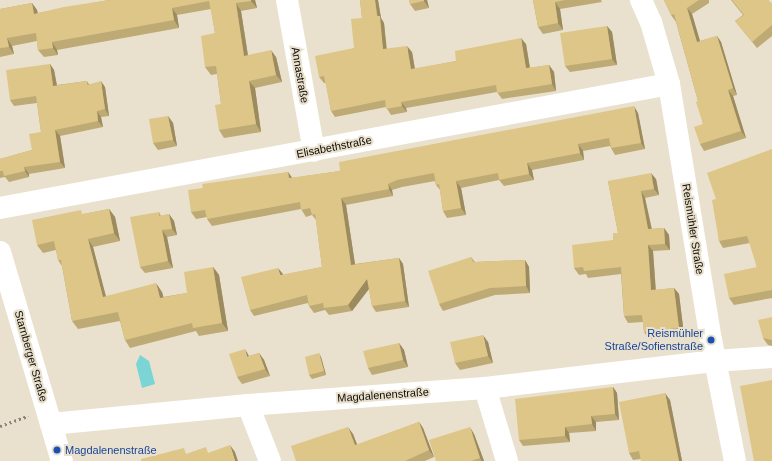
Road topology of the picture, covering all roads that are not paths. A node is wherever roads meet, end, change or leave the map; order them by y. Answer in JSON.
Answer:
{"nodes":[{"id":1,"x":287,"y":0,"type":"edge"},
{"id":2,"x":641,"y":0,"type":"edge"},
{"id":3,"x":669,"y":84,"type":"junction"},
{"id":4,"x":314,"y":151,"type":"junction"},
{"id":5,"x":0,"y":208,"type":"edge"},
{"id":6,"x":0,"y":252,"type":"edge"},
{"id":7,"x":772,"y":357,"type":"edge"},
{"id":8,"x":715,"y":361,"type":"junction"},
{"id":9,"x":485,"y":388,"type":"junction"},
{"id":10,"x":248,"y":405,"type":"junction"},
{"id":11,"x":48,"y":417,"type":"junction"},
{"id":12,"x":62,"y":461,"type":"edge"},
{"id":13,"x":270,"y":461,"type":"edge"},
{"id":14,"x":507,"y":461,"type":"edge"},
{"id":15,"x":735,"y":461,"type":"edge"}],
"edges":[{"from":1,"to":4,"type":"street","name":"Annastraße"},
{"from":2,"to":3,"type":"street","name":"Reismühler Straße"},
{"from":3,"to":4,"type":"street","name":"Elisabethstraße"},
{"from":3,"to":8,"type":"street","name":"Reismühler Straße"},
{"from":4,"to":5,"type":"street","name":"Elisabethstraße"},
{"from":6,"to":11,"type":"street","name":"Starnberger Straße"},
{"from":7,"to":8,"type":"street","name":"Magdalenenstraße"},
{"from":8,"to":9,"type":"street","name":"Magdalenenstraße"},
{"from":8,"to":15,"type":"street","name":"Reismühler Straße"},
{"from":9,"to":10,"type":"street","name":"Magdalenenstraße"},
{"from":9,"to":14,"type":"street"},
{"from":10,"to":11,"type":"street","name":"Magdalenenstraße"},
{"from":10,"to":13,"type":"street"},
{"from":11,"to":12,"type":"street","name":"Starnberger Straße"}]}
